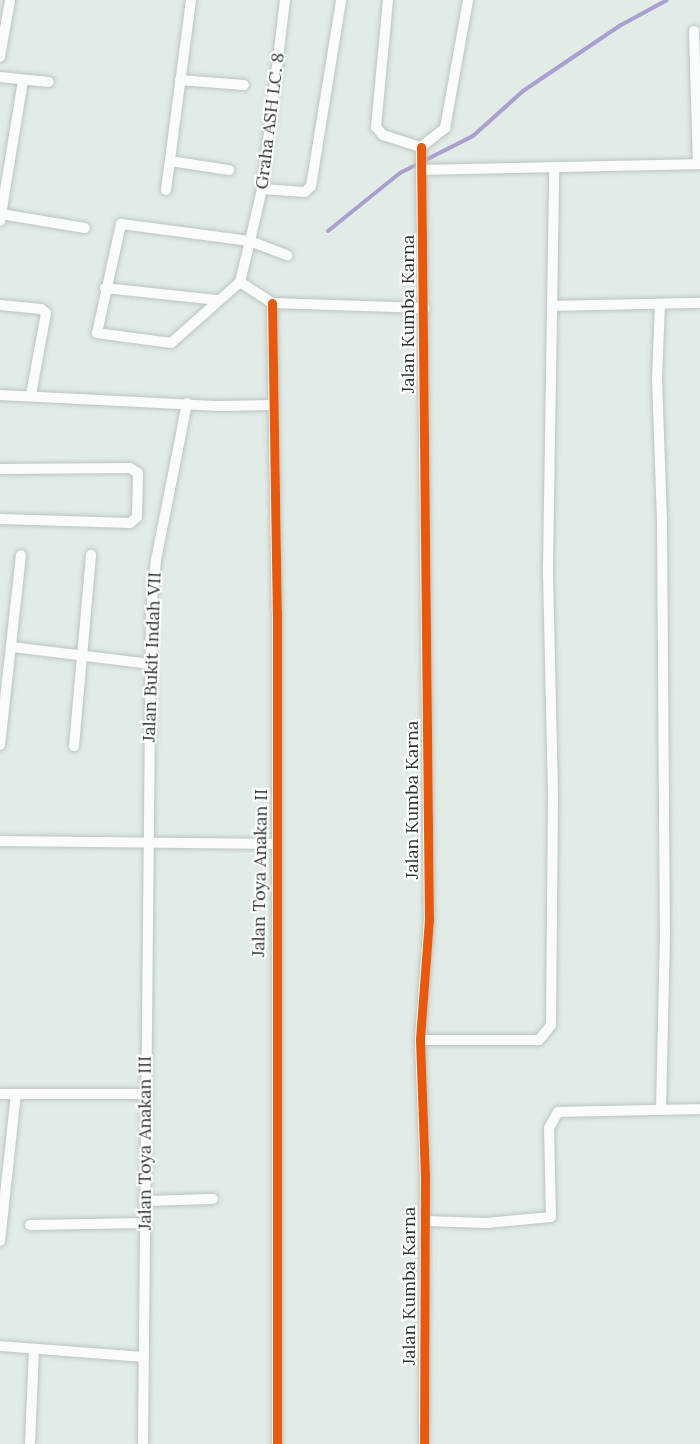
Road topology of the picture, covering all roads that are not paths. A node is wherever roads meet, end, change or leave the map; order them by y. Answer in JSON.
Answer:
{"nodes":[{"id":1,"x":10,"y":0,"type":"edge"},
{"id":2,"x":191,"y":0,"type":"edge"},
{"id":3,"x":285,"y":0,"type":"edge"},
{"id":4,"x":341,"y":0,"type":"edge"},
{"id":5,"x":388,"y":0,"type":"edge"},
{"id":6,"x":468,"y":0,"type":"edge"},
{"id":7,"x":694,"y":31,"type":"dead end"},
{"id":8,"x":0,"y":57,"type":"edge"},
{"id":9,"x":0,"y":76,"type":"edge"},
{"id":10,"x":180,"y":80,"type":"junction"},
{"id":11,"x":23,"y":81,"type":"junction"},
{"id":12,"x":49,"y":82,"type":"dead end"},
{"id":13,"x":244,"y":85,"type":"dead end"},
{"id":14,"x":421,"y":151,"type":"junction"},
{"id":15,"x":170,"y":161,"type":"junction"},
{"id":16,"x":699,"y":164,"type":"edge"},
{"id":17,"x":554,"y":168,"type":"junction"},
{"id":18,"x":423,"y":169,"type":"junction"},
{"id":19,"x":229,"y":170,"type":"dead end"},
{"id":20,"x":262,"y":189,"type":"junction"},
{"id":21,"x":166,"y":190,"type":"dead end"},
{"id":22,"x":1,"y":218,"type":"edge"},
{"id":23,"x":86,"y":228,"type":"dead end"},
{"id":24,"x":250,"y":241,"type":"junction"},
{"id":25,"x":287,"y":255,"type":"dead end"},
{"id":26,"x":240,"y":282,"type":"junction"},
{"id":27,"x":105,"y":288,"type":"junction"},
{"id":28,"x":218,"y":300,"type":"junction"},
{"id":29,"x":272,"y":303,"type":"junction"},
{"id":30,"x":700,"y":303,"type":"edge"},
{"id":31,"x":0,"y":304,"type":"edge"},
{"id":32,"x":660,"y":304,"type":"junction"},
{"id":33,"x":553,"y":306,"type":"junction"},
{"id":34,"x":425,"y":308,"type":"junction"},
{"id":35,"x":0,"y":395,"type":"edge"},
{"id":36,"x":31,"y":395,"type":"junction"},
{"id":37,"x":187,"y":403,"type":"junction"},
{"id":38,"x":272,"y":405,"type":"junction"},
{"id":39,"x":0,"y":469,"type":"edge"},
{"id":40,"x":0,"y":519,"type":"edge"},
{"id":41,"x":21,"y":555,"type":"dead end"},
{"id":42,"x":91,"y":555,"type":"dead end"},
{"id":43,"x":12,"y":647,"type":"junction"},
{"id":44,"x":82,"y":656,"type":"junction"},
{"id":45,"x":150,"y":664,"type":"junction"},
{"id":46,"x":0,"y":745,"type":"edge"},
{"id":47,"x":74,"y":746,"type":"dead end"},
{"id":48,"x":0,"y":841,"type":"edge"},
{"id":49,"x":148,"y":842,"type":"junction"},
{"id":50,"x":277,"y":844,"type":"junction"},
{"id":51,"x":420,"y":1040,"type":"junction"},
{"id":52,"x":0,"y":1094,"type":"edge"},
{"id":53,"x":16,"y":1094,"type":"junction"},
{"id":54,"x":144,"y":1094,"type":"junction"},
{"id":55,"x":700,"y":1109,"type":"edge"},
{"id":56,"x":661,"y":1110,"type":"junction"},
{"id":57,"x":144,"y":1200,"type":"junction"},
{"id":58,"x":213,"y":1200,"type":"dead end"},
{"id":59,"x":425,"y":1221,"type":"junction"},
{"id":60,"x":144,"y":1223,"type":"junction"},
{"id":61,"x":30,"y":1226,"type":"dead end"},
{"id":62,"x":0,"y":1241,"type":"edge"},
{"id":63,"x":0,"y":1346,"type":"edge"},
{"id":64,"x":34,"y":1350,"type":"junction"},
{"id":65,"x":142,"y":1356,"type":"junction"},
{"id":66,"x":30,"y":1444,"type":"edge"},
{"id":67,"x":143,"y":1444,"type":"edge"},
{"id":68,"x":277,"y":1444,"type":"edge"},
{"id":69,"x":424,"y":1444,"type":"edge"}],
"edges":[{"from":1,"to":8,"type":"street"},
{"from":2,"to":10,"type":"street"},
{"from":3,"to":20,"type":"street","name":"Graha ASH LC. 8"},
{"from":4,"to":20,"type":"street"},
{"from":5,"to":14,"type":"street"},
{"from":6,"to":14,"type":"street"},
{"from":7,"to":16,"type":"street"},
{"from":9,"to":11,"type":"street"},
{"from":10,"to":13,"type":"street"},
{"from":10,"to":15,"type":"street"},
{"from":11,"to":12,"type":"street"},
{"from":11,"to":22,"type":"street"},
{"from":14,"to":18,"type":"street","name":"Jalan Kumba Karna"},
{"from":15,"to":19,"type":"street"},
{"from":15,"to":21,"type":"street"},
{"from":16,"to":17,"type":"street"},
{"from":17,"to":18,"type":"street"},
{"from":17,"to":33,"type":"street"},
{"from":18,"to":34,"type":"street","name":"Jalan Kumba Karna"},
{"from":20,"to":24,"type":"street","name":"Graha ASH LC. 8"},
{"from":22,"to":23,"type":"street"},
{"from":24,"to":25,"type":"street"},
{"from":24,"to":26,"type":"street","name":"Graha ASH LC. 8"},
{"from":24,"to":27,"type":"street"},
{"from":26,"to":28,"type":"street"},
{"from":26,"to":29,"type":"street"},
{"from":27,"to":28,"type":"street"},
{"from":27,"to":28,"type":"street"},
{"from":29,"to":34,"type":"street"},
{"from":29,"to":38,"type":"street","name":"Jalan Toya Anakan II"},
{"from":30,"to":32,"type":"street"},
{"from":31,"to":36,"type":"street"},
{"from":32,"to":33,"type":"street"},
{"from":32,"to":56,"type":"street"},
{"from":33,"to":51,"type":"street"},
{"from":34,"to":51,"type":"street","name":"Jalan Kumba Karna"},
{"from":35,"to":36,"type":"street"},
{"from":36,"to":37,"type":"street"},
{"from":37,"to":38,"type":"street"},
{"from":37,"to":45,"type":"street","name":"Jalan Bukit Indah VII"},
{"from":38,"to":50,"type":"street","name":"Jalan Toya Anakan II"},
{"from":39,"to":40,"type":"street"},
{"from":41,"to":43,"type":"street"},
{"from":42,"to":44,"type":"street"},
{"from":43,"to":44,"type":"street"},
{"from":43,"to":46,"type":"street"},
{"from":44,"to":45,"type":"street"},
{"from":44,"to":47,"type":"street"},
{"from":45,"to":49,"type":"street","name":"Jalan Bukit Indah VII"},
{"from":48,"to":49,"type":"street"},
{"from":49,"to":50,"type":"street"},
{"from":49,"to":54,"type":"street","name":"Jalan Toya Anakan III"},
{"from":50,"to":68,"type":"street","name":"Jalan Toya Anakan II"},
{"from":51,"to":59,"type":"street","name":"Jalan Kumba Karna"},
{"from":52,"to":53,"type":"street"},
{"from":53,"to":54,"type":"street"},
{"from":53,"to":62,"type":"street"},
{"from":54,"to":57,"type":"street","name":"Jalan Toya Anakan III"},
{"from":55,"to":56,"type":"street"},
{"from":56,"to":59,"type":"street"},
{"from":57,"to":58,"type":"street"},
{"from":57,"to":60,"type":"street","name":"Jalan Toya Anakan III"},
{"from":59,"to":69,"type":"street","name":"Jalan Kumba Karna"},
{"from":60,"to":61,"type":"street"},
{"from":60,"to":65,"type":"street","name":"Jalan Toya Anakan III"},
{"from":63,"to":64,"type":"street"},
{"from":64,"to":65,"type":"street"},
{"from":64,"to":66,"type":"street"},
{"from":65,"to":67,"type":"street","name":"Jalan Toya Anakan III"}]}
